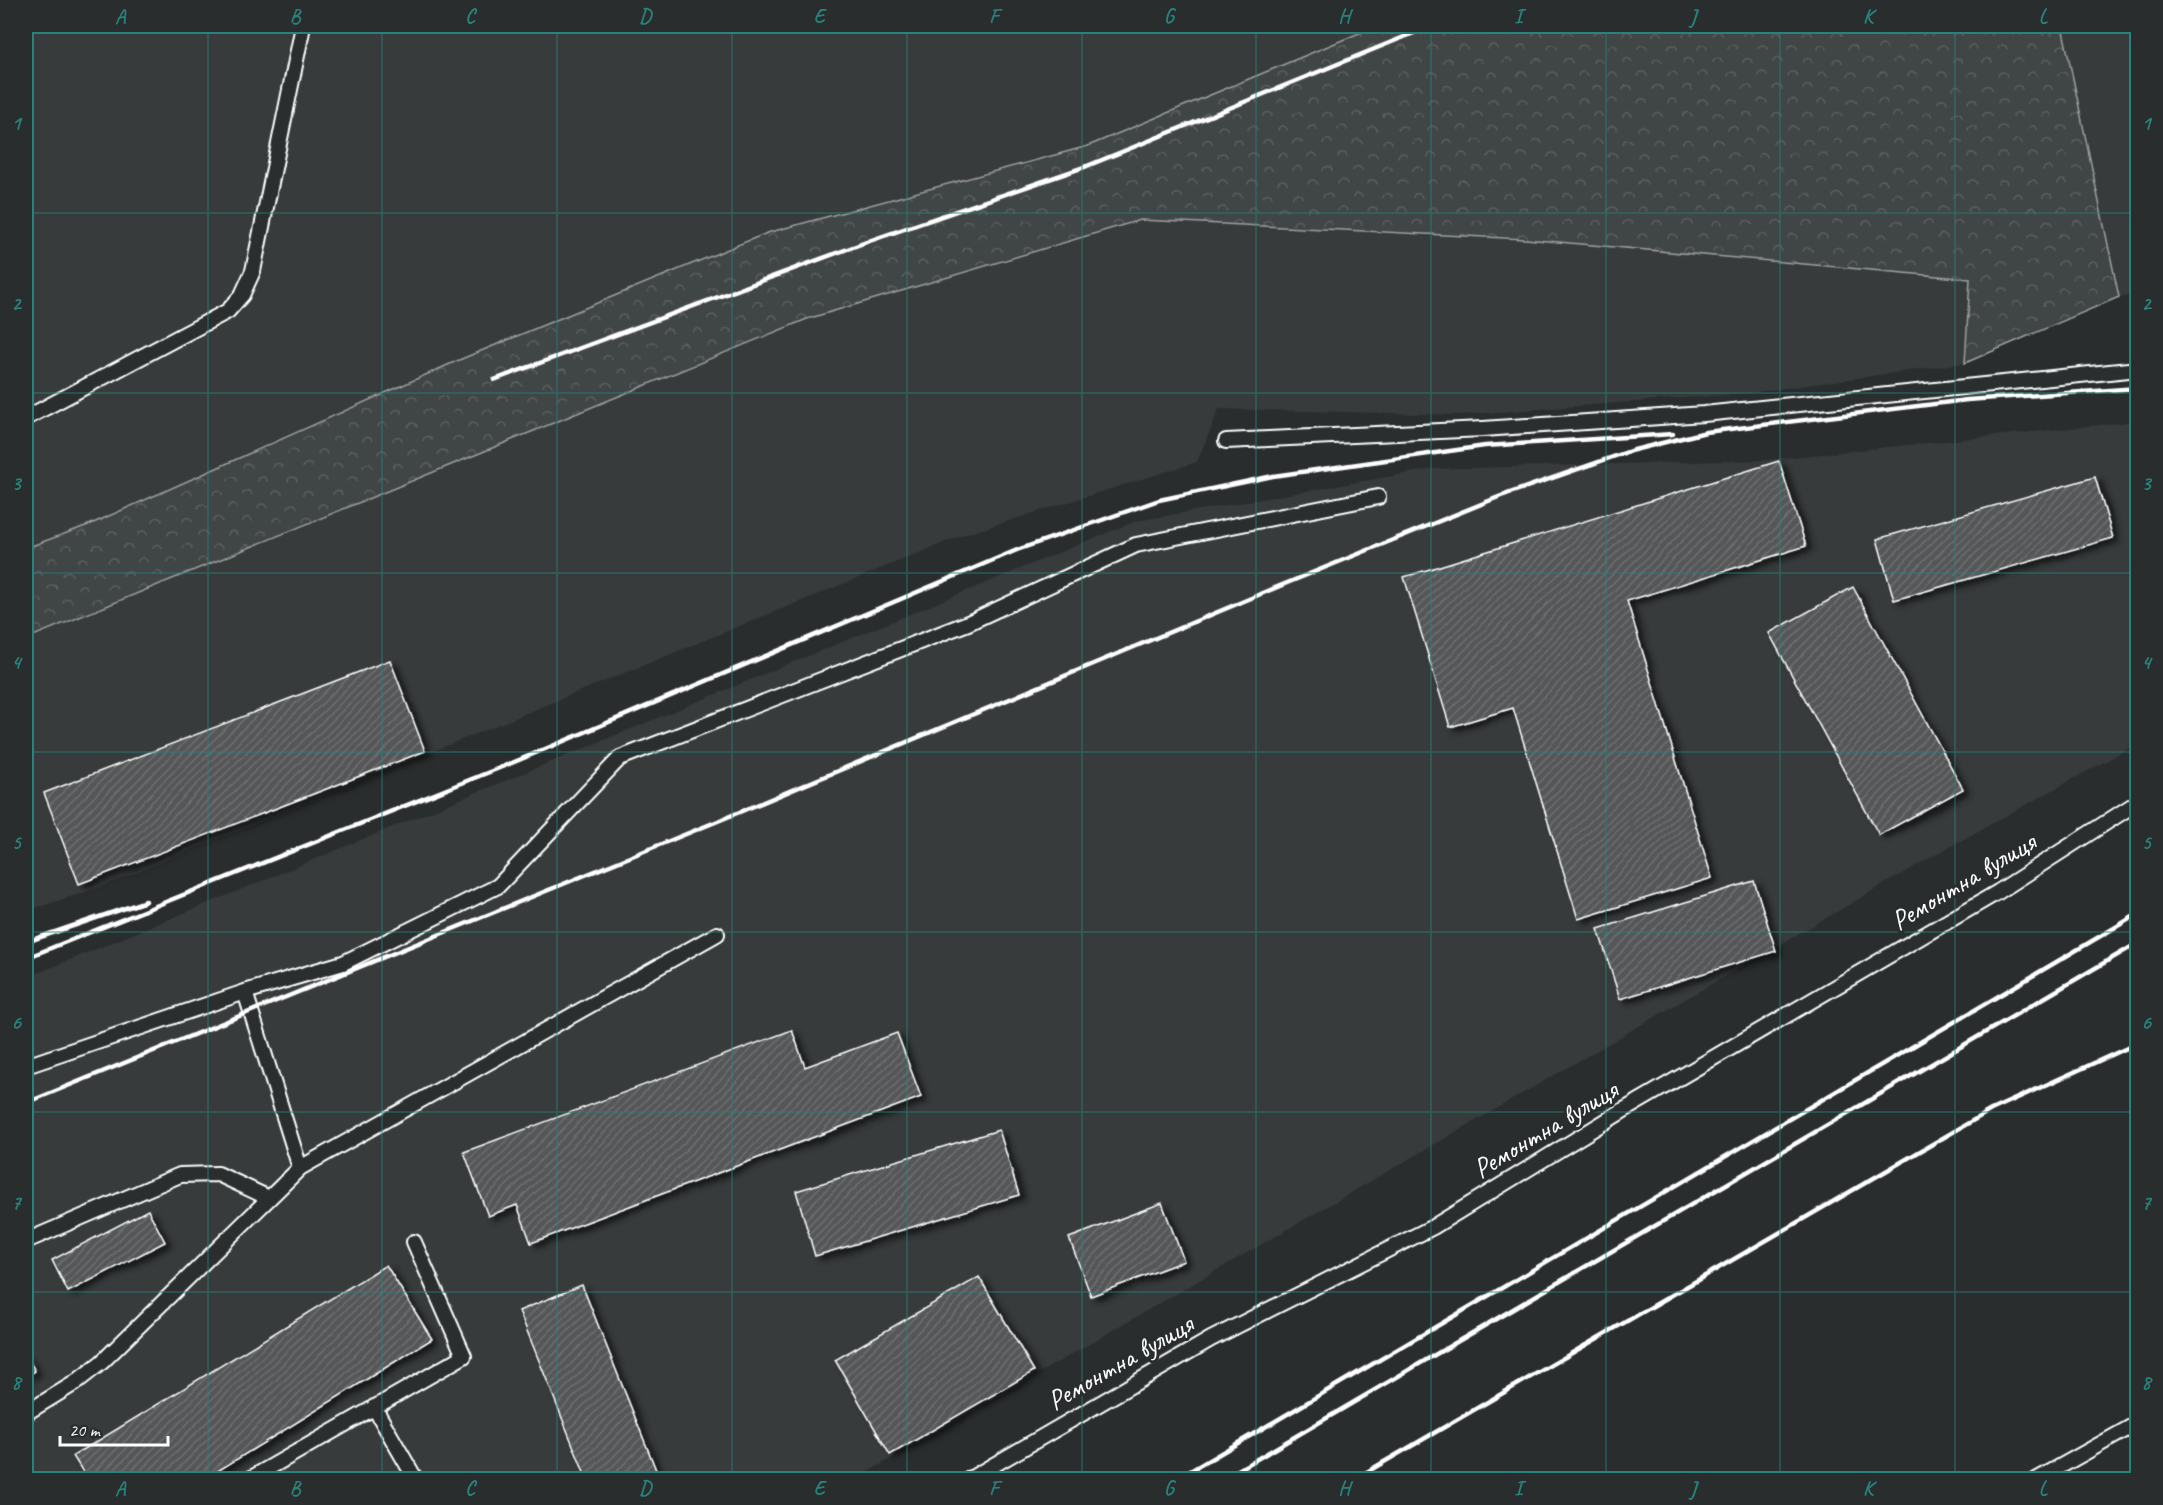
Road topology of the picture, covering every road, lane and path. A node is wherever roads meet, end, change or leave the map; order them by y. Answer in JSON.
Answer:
{"nodes":[{"id":1,"x":303,"y":26,"type":"edge"},
{"id":2,"x":2138,"y":369,"type":"edge"},
{"id":3,"x":26,"y":418,"type":"edge"},
{"id":4,"x":1226,"y":441,"type":"dead end"},
{"id":5,"x":1378,"y":497,"type":"dead end"},
{"id":6,"x":2138,"y":802,"type":"edge"},
{"id":7,"x":717,"y":934,"type":"dead end"},
{"id":8,"x":245,"y":992,"type":"junction"},
{"id":9,"x":26,"y":1066,"type":"edge"},
{"id":10,"x":300,"y":1168,"type":"junction"},
{"id":11,"x":269,"y":1197,"type":"junction"},
{"id":12,"x":26,"y":1241,"type":"edge"},
{"id":13,"x":414,"y":1242,"type":"dead end"},
{"id":14,"x":374,"y":1407,"type":"junction"},
{"id":15,"x":26,"y":1413,"type":"edge"},
{"id":16,"x":2138,"y":1423,"type":"edge"},
{"id":17,"x":248,"y":1479,"type":"edge"},
{"id":18,"x":416,"y":1479,"type":"edge"},
{"id":19,"x":968,"y":1479,"type":"edge"},
{"id":20,"x":2036,"y":1479,"type":"edge"}],
"edges":[{"from":1,"to":3,"type":"lane"},
{"from":2,"to":4,"type":"lane"},
{"from":5,"to":8,"type":"lane"},
{"from":6,"to":19,"type":"lane","name":"Ремонтна вулиця"},
{"from":7,"to":10,"type":"lane"},
{"from":8,"to":9,"type":"lane"},
{"from":8,"to":10,"type":"lane"},
{"from":10,"to":11,"type":"lane"},
{"from":11,"to":12,"type":"lane"},
{"from":11,"to":15,"type":"lane"},
{"from":13,"to":14,"type":"lane"},
{"from":14,"to":17,"type":"lane"},
{"from":14,"to":18,"type":"lane"},
{"from":16,"to":20,"type":"lane"}]}
